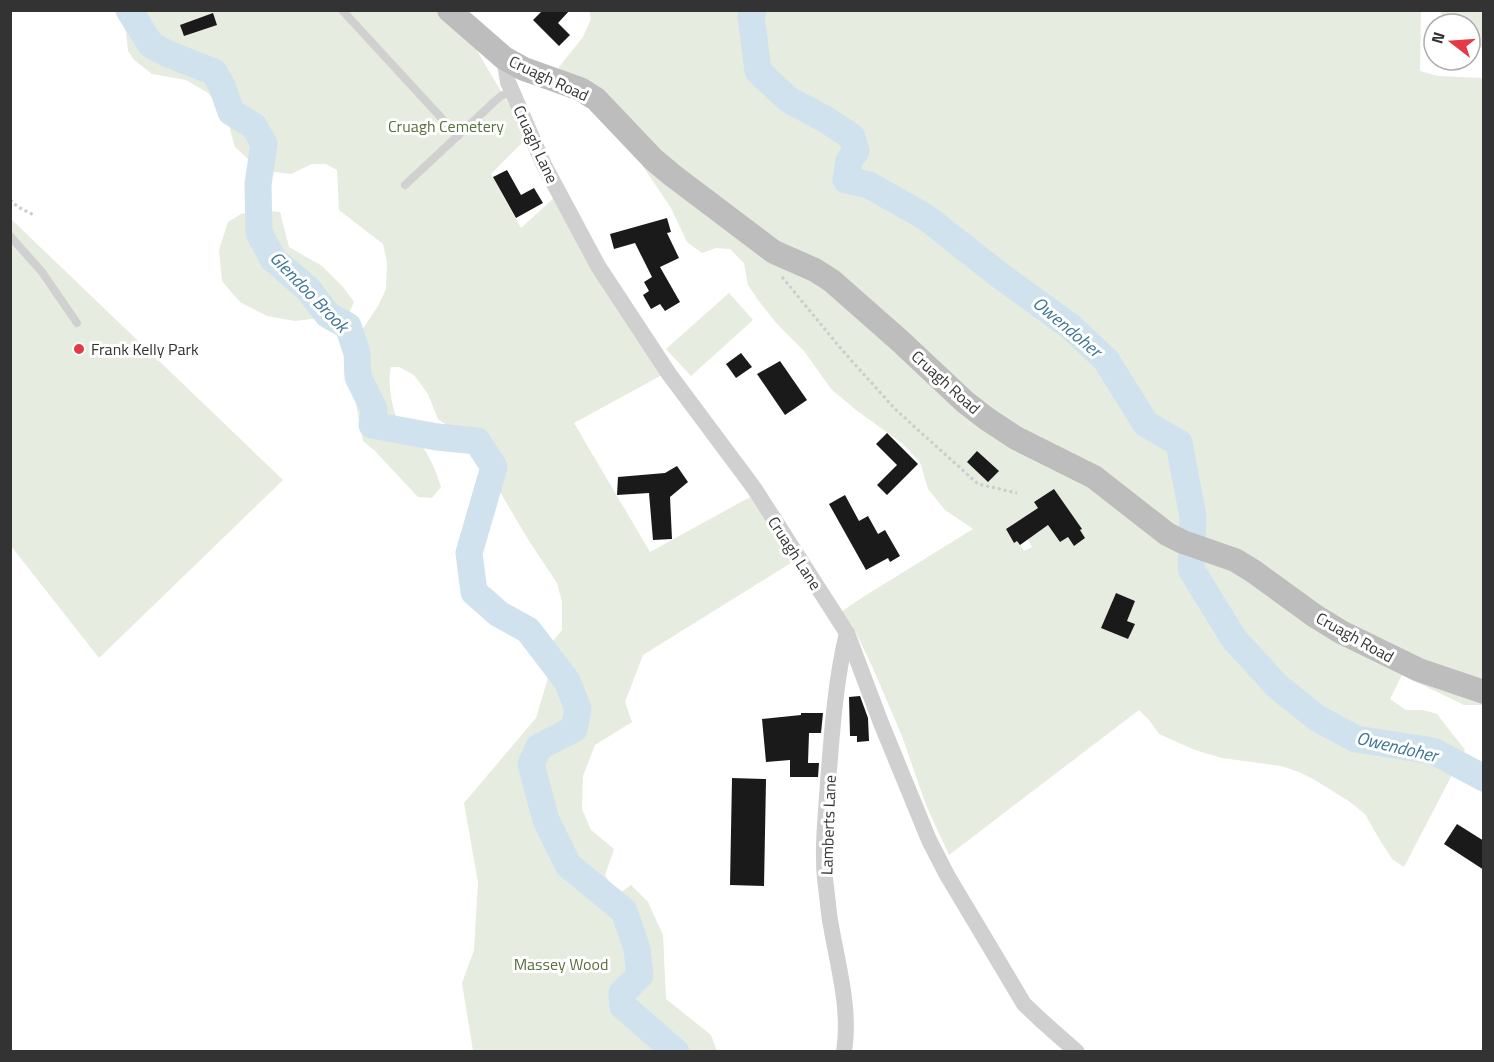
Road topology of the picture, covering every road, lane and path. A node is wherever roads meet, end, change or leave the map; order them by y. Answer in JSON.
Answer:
{"nodes":[{"id":1,"x":342,"y":10,"type":"edge"},
{"id":2,"x":449,"y":10,"type":"edge"},
{"id":3,"x":504,"y":58,"type":"junction"},
{"id":4,"x":512,"y":91,"type":"junction"},
{"id":5,"x":458,"y":136,"type":"junction"},
{"id":6,"x":405,"y":185,"type":"dead end"},
{"id":7,"x":10,"y":200,"type":"edge"},
{"id":8,"x":34,"y":215,"type":"dead end"},
{"id":9,"x":10,"y":236,"type":"edge"},
{"id":10,"x":781,"y":277,"type":"dead end"},
{"id":11,"x":77,"y":323,"type":"dead end"},
{"id":12,"x":1017,"y":493,"type":"dead end"},
{"id":13,"x":847,"y":633,"type":"junction"},
{"id":14,"x":1484,"y":692,"type":"edge"},
{"id":15,"x":844,"y":1052,"type":"edge"},
{"id":16,"x":1077,"y":1052,"type":"edge"}],
"edges":[{"from":1,"to":5,"type":"lane"},
{"from":2,"to":3,"type":"main road","name":"Cruagh Road"},
{"from":3,"to":4,"type":"street","name":"Cruagh Lane"},
{"from":3,"to":14,"type":"main road","name":"Cruagh Road"},
{"from":4,"to":5,"type":"lane"},
{"from":4,"to":13,"type":"street","name":"Cruagh Lane"},
{"from":5,"to":6,"type":"lane"},
{"from":7,"to":8,"type":"path"},
{"from":9,"to":11,"type":"lane"},
{"from":10,"to":12,"type":"path"},
{"from":13,"to":15,"type":"street","name":"Lamberts Lane"},
{"from":13,"to":16,"type":"street","name":"Cruagh Lane"}]}
